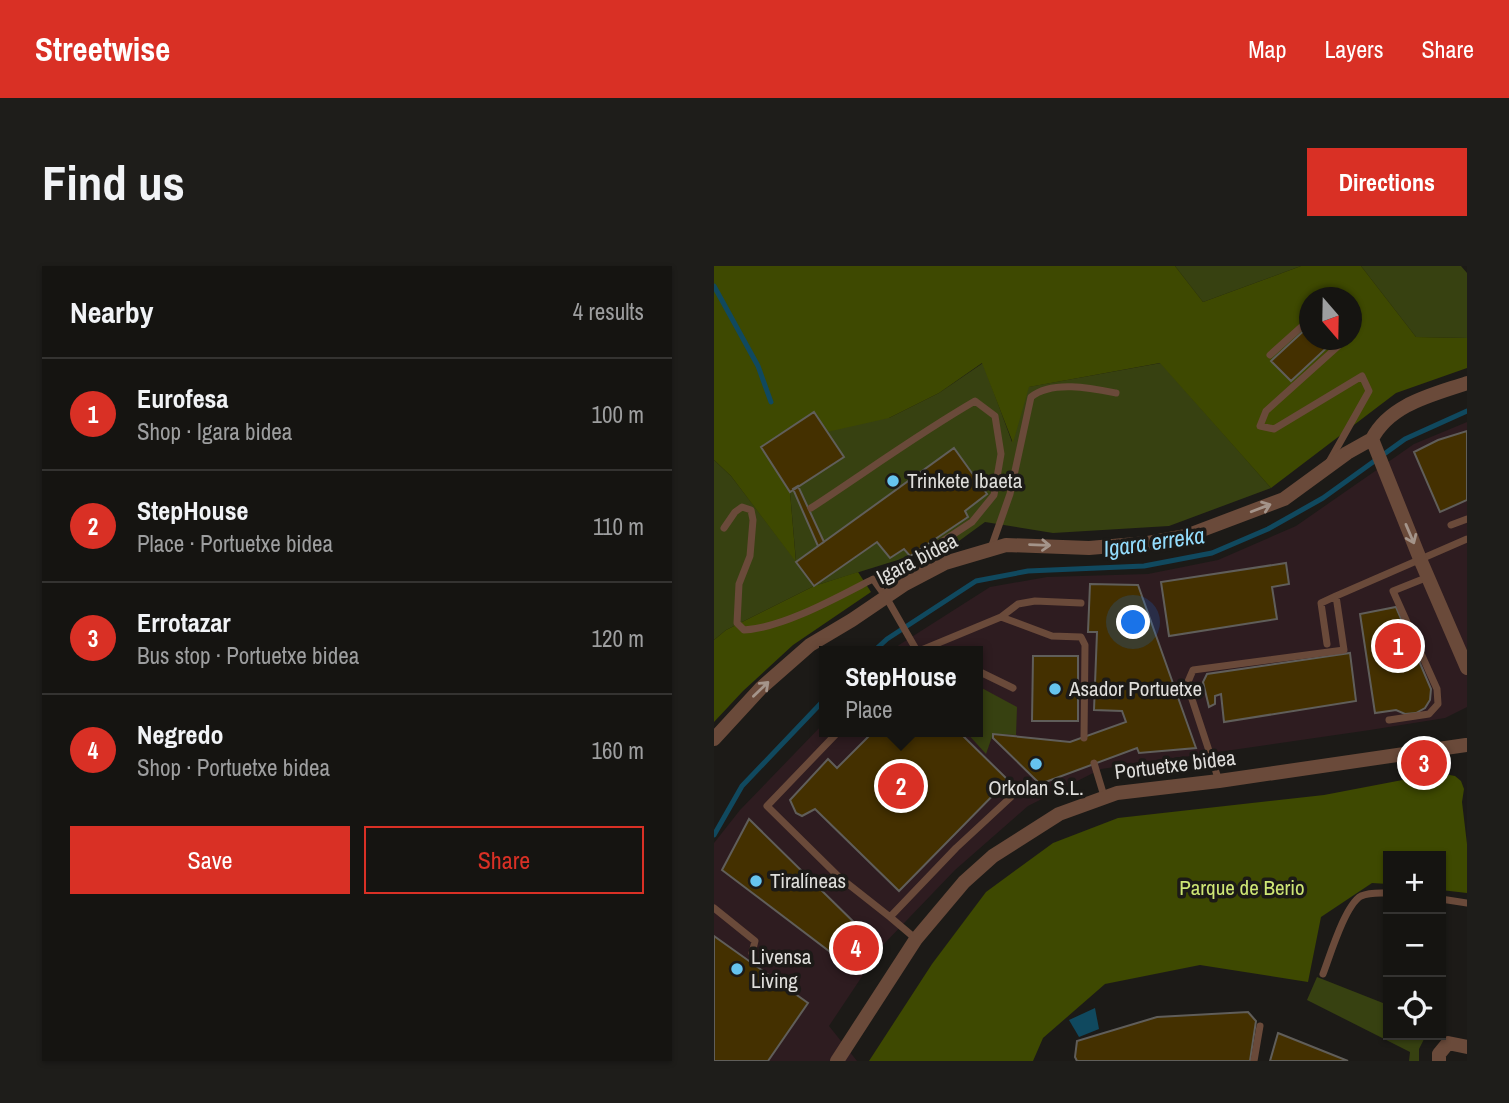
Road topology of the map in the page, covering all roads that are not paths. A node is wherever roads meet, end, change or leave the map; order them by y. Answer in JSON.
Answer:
{"nodes":[{"id":1,"x":1299,"y":329,"type":"edge"},
{"id":2,"x":1334,"y":350,"type":"edge"},
{"id":3,"x":1270,"y":355,"type":"dead end"},
{"id":4,"x":1467,"y":383,"type":"edge"},
{"id":5,"x":1116,"y":393,"type":"dead end"},
{"id":6,"x":1373,"y":444,"type":"junction"},
{"id":7,"x":1326,"y":469,"type":"junction"},
{"id":8,"x":811,"y":508,"type":"dead end"},
{"id":9,"x":1467,"y":519,"type":"edge"},
{"id":10,"x":1451,"y":525,"type":"dead end"},
{"id":11,"x":723,"y":528,"type":"dead end"},
{"id":12,"x":1467,"y":539,"type":"edge"},
{"id":13,"x":990,"y":549,"type":"junction"},
{"id":14,"x":1420,"y":559,"type":"junction"},
{"id":15,"x":1428,"y":577,"type":"junction"},
{"id":16,"x":905,"y":583,"type":"junction"},
{"id":17,"x":1336,"y":596,"type":"junction"},
{"id":18,"x":886,"y":597,"type":"junction"},
{"id":19,"x":1082,"y":603,"type":"dead end"},
{"id":20,"x":1001,"y":617,"type":"junction"},
{"id":21,"x":1326,"y":644,"type":"dead end"},
{"id":22,"x":915,"y":646,"type":"edge"},
{"id":23,"x":931,"y":646,"type":"edge"},
{"id":24,"x":1467,"y":668,"type":"edge"},
{"id":25,"x":983,"y":673,"type":"edge"},
{"id":26,"x":1013,"y":688,"type":"dead end"},
{"id":27,"x":1388,"y":720,"type":"dead end"},
{"id":28,"x":833,"y":737,"type":"edge"},
{"id":29,"x":1084,"y":738,"type":"dead end"},
{"id":30,"x":714,"y":739,"type":"edge"},
{"id":31,"x":1467,"y":742,"type":"edge"},
{"id":32,"x":1094,"y":763,"type":"dead end"},
{"id":33,"x":1219,"y":782,"type":"junction"},
{"id":34,"x":1104,"y":796,"type":"junction"},
{"id":35,"x":1012,"y":797,"type":"dead end"},
{"id":36,"x":1383,"y":893,"type":"edge"},
{"id":37,"x":1446,"y":900,"type":"edge"},
{"id":38,"x":1467,"y":903,"type":"edge"},
{"id":39,"x":714,"y":908,"type":"edge"},
{"id":40,"x":890,"y":916,"type":"junction"},
{"id":41,"x":916,"y":939,"type":"junction"},
{"id":42,"x":752,"y":953,"type":"dead end"},
{"id":43,"x":1323,"y":974,"type":"dead end"},
{"id":44,"x":1260,"y":1026,"type":"dead end"},
{"id":45,"x":1467,"y":1047,"type":"edge"},
{"id":46,"x":837,"y":1061,"type":"edge"},
{"id":47,"x":1254,"y":1061,"type":"edge"},
{"id":48,"x":1439,"y":1061,"type":"edge"}],
"edges":[{"from":1,"to":3,"type":"lane"},
{"from":2,"to":7,"type":"lane"},
{"from":4,"to":6,"type":"street","name":"Igara bidea"},
{"from":5,"to":13,"type":"lane"},
{"from":6,"to":7,"type":"street","name":"Igara bidea"},
{"from":6,"to":14,"type":"street","one_way":true},
{"from":13,"to":7,"type":"street","name":"Igara bidea","one_way":true},
{"from":8,"to":16,"type":"lane"},
{"from":9,"to":10,"type":"lane"},
{"from":11,"to":18,"type":"lane"},
{"from":12,"to":14,"type":"lane"},
{"from":13,"to":16,"type":"street","name":"Igara bidea"},
{"from":14,"to":15,"type":"street"},
{"from":14,"to":17,"type":"lane"},
{"from":15,"to":24,"type":"street"},
{"from":15,"to":27,"type":"lane"},
{"from":16,"to":18,"type":"street","name":"Igara bidea"},
{"from":17,"to":21,"type":"lane"},
{"from":17,"to":33,"type":"lane"},
{"from":18,"to":22,"type":"lane"},
{"from":30,"to":18,"type":"street","name":"Igara bidea","one_way":true},
{"from":19,"to":20,"type":"lane"},
{"from":20,"to":23,"type":"lane"},
{"from":20,"to":29,"type":"lane"},
{"from":25,"to":26,"type":"lane"},
{"from":28,"to":40,"type":"lane"},
{"from":31,"to":33,"type":"street","name":"Portuetxe bidea"},
{"from":32,"to":34,"type":"lane"},
{"from":33,"to":34,"type":"street","name":"Portuetxe bidea"},
{"from":34,"to":41,"type":"street","name":"Portuetxe bidea"},
{"from":35,"to":40,"type":"lane"},
{"from":36,"to":43,"type":"lane"},
{"from":37,"to":38,"type":"lane"},
{"from":39,"to":42,"type":"lane"},
{"from":40,"to":41,"type":"lane"},
{"from":41,"to":46,"type":"street","name":"Portuetxe bidea"},
{"from":44,"to":47,"type":"lane"},
{"from":45,"to":48,"type":"street"}]}
